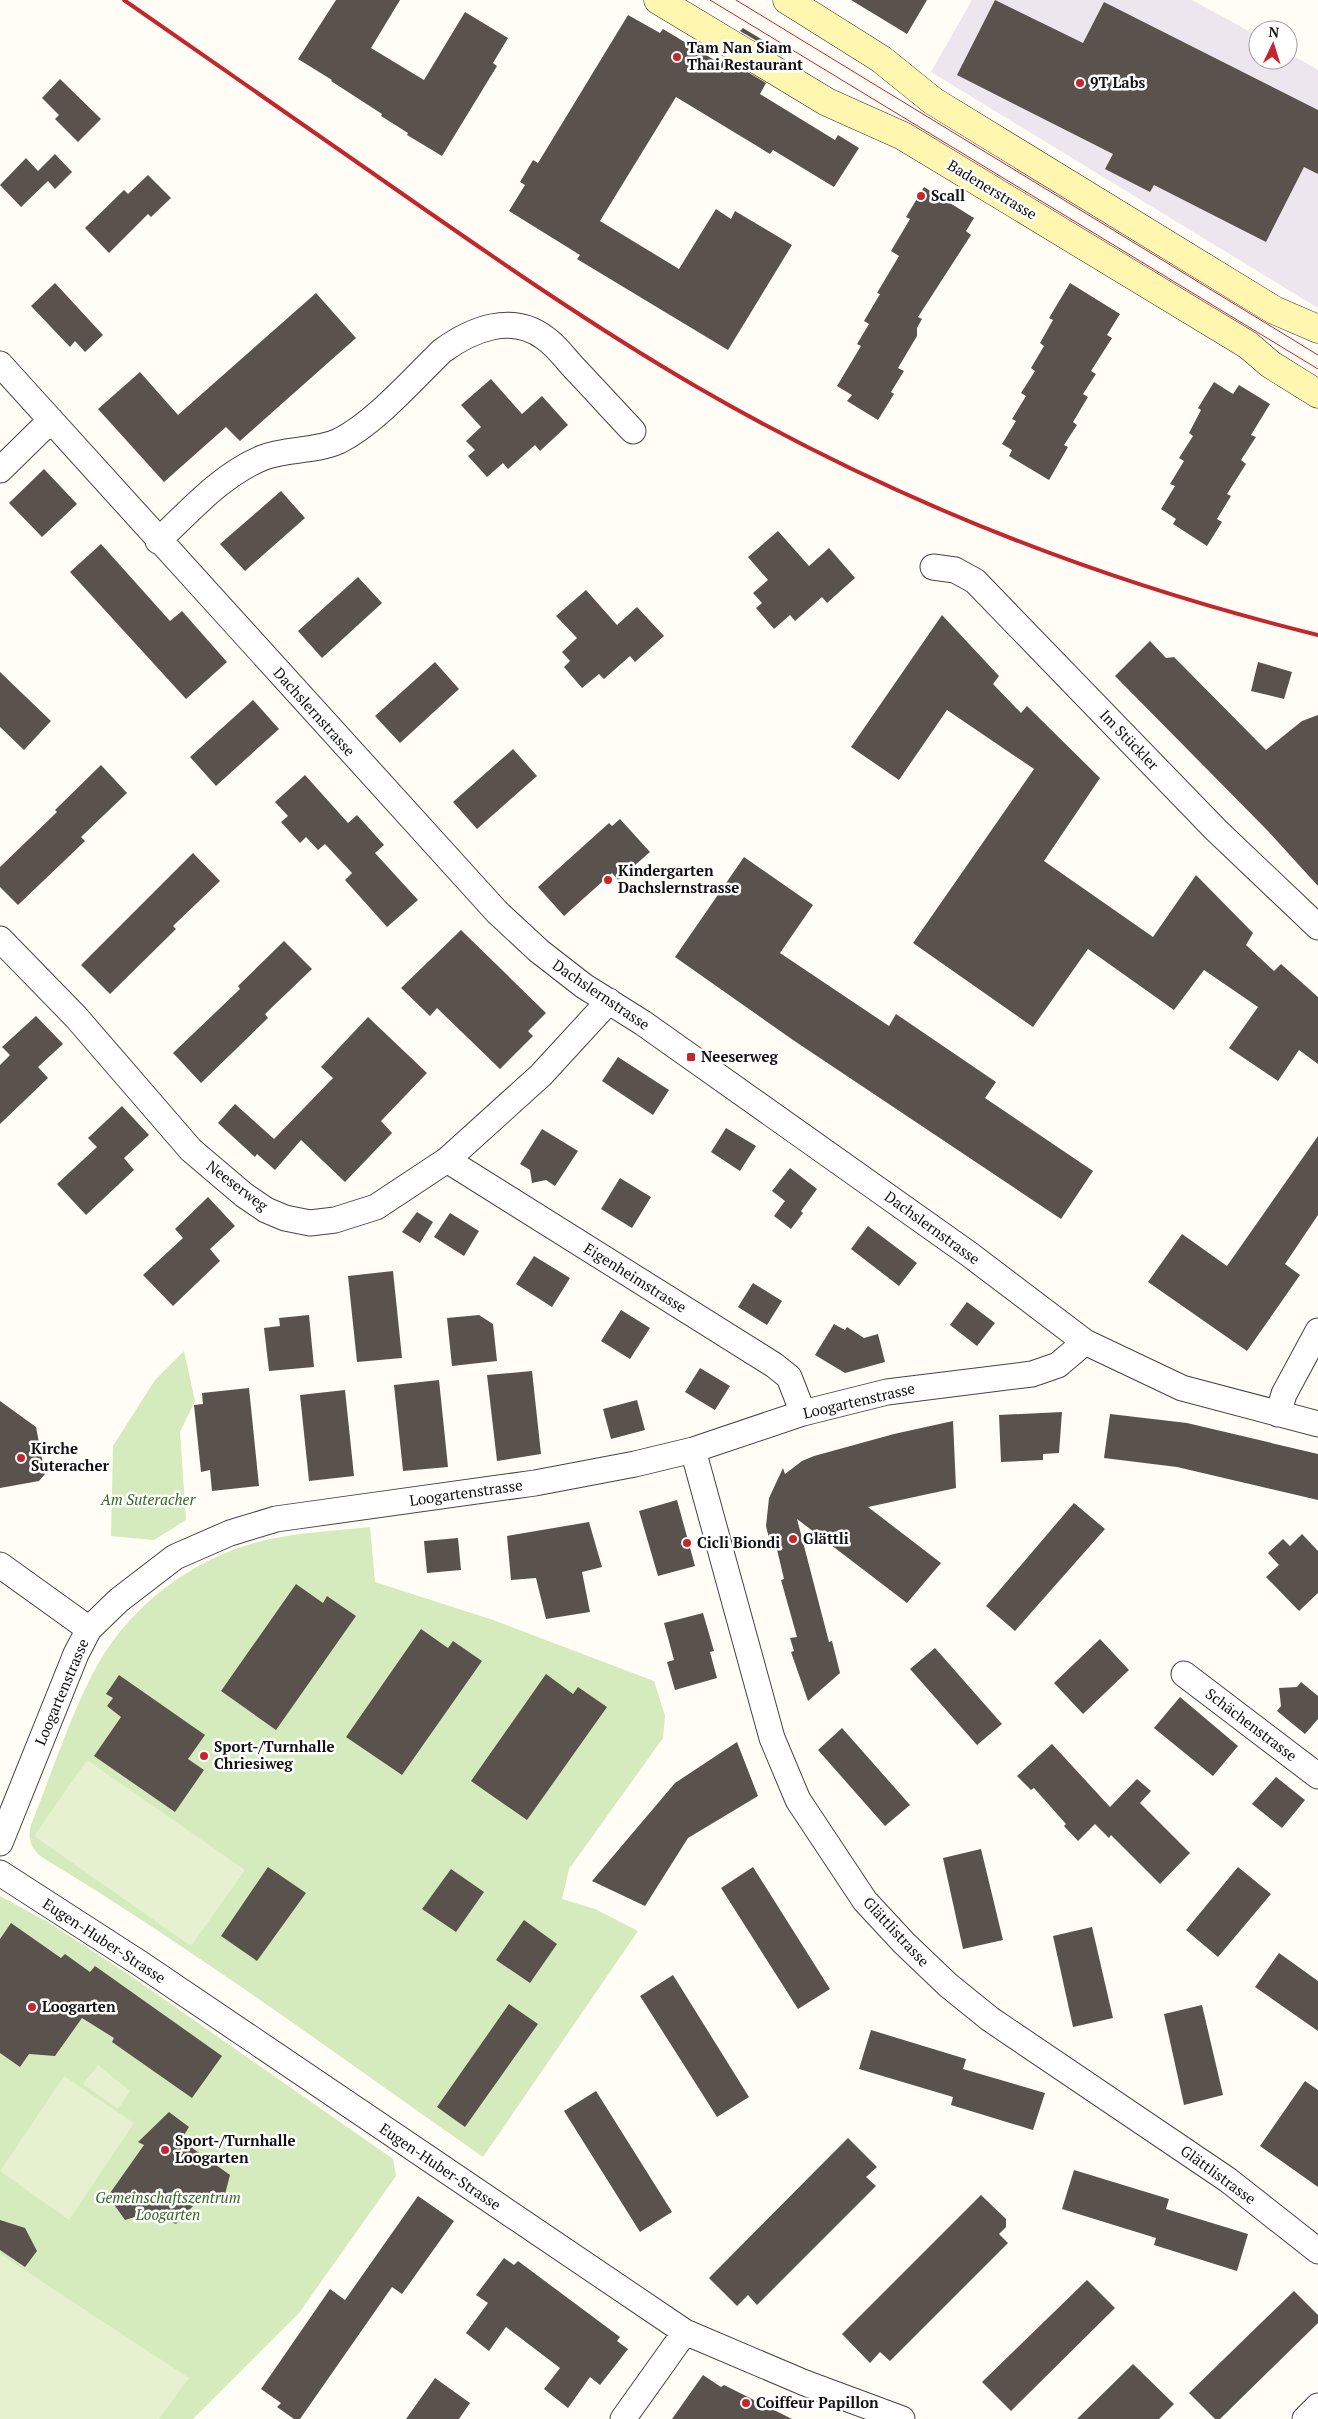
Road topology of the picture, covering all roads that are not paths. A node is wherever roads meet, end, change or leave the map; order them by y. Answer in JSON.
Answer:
{"nodes":[{"id":1,"x":658,"y":0,"type":"edge"},
{"id":2,"x":788,"y":0,"type":"edge"},
{"id":3,"x":1318,"y":330,"type":"edge"},
{"id":4,"x":0,"y":364,"type":"edge"},
{"id":5,"x":1318,"y":394,"type":"edge"},
{"id":6,"x":51,"y":420,"type":"junction"},
{"id":7,"x":633,"y":431,"type":"dead end"},
{"id":8,"x":0,"y":470,"type":"edge"},
{"id":9,"x":158,"y":540,"type":"junction"},
{"id":10,"x":933,"y":567,"type":"dead end"},
{"id":11,"x":1318,"y":928,"type":"edge"},
{"id":12,"x":0,"y":939,"type":"edge"},
{"id":13,"x":609,"y":1002,"type":"junction"},
{"id":14,"x":447,"y":1160,"type":"junction"},
{"id":15,"x":1318,"y":1331,"type":"edge"},
{"id":16,"x":1085,"y":1342,"type":"junction"},
{"id":17,"x":803,"y":1413,"type":"junction"},
{"id":18,"x":1278,"y":1414,"type":"junction"},
{"id":19,"x":1318,"y":1424,"type":"edge"},
{"id":20,"x":693,"y":1450,"type":"junction"},
{"id":21,"x":0,"y":1565,"type":"edge"},
{"id":22,"x":89,"y":1629,"type":"junction"},
{"id":23,"x":1184,"y":1674,"type":"dead end"},
{"id":24,"x":1318,"y":1776,"type":"edge"},
{"id":25,"x":0,"y":1844,"type":"edge"},
{"id":26,"x":0,"y":1873,"type":"edge"},
{"id":27,"x":1318,"y":2251,"type":"edge"},
{"id":28,"x":685,"y":2332,"type":"junction"},
{"id":29,"x":1318,"y":2406,"type":"edge"},
{"id":30,"x":623,"y":2419,"type":"edge"},
{"id":31,"x":902,"y":2419,"type":"edge"},
{"id":32,"x":1305,"y":2419,"type":"edge"}],
"edges":[{"from":1,"to":5,"type":"street","name":"Badenerstrasse"},
{"from":2,"to":3,"type":"street"},
{"from":4,"to":6,"type":"street","name":"Dachslernstrasse"},
{"from":6,"to":8,"type":"street"},
{"from":6,"to":9,"type":"street","name":"Dachslernstrasse"},
{"from":7,"to":9,"type":"street"},
{"from":9,"to":13,"type":"street","name":"Dachslernstrasse"},
{"from":10,"to":11,"type":"street","name":"Im Stückler"},
{"from":12,"to":14,"type":"street","name":"Neeserweg"},
{"from":13,"to":14,"type":"street","name":"Neeserweg"},
{"from":13,"to":16,"type":"street","name":"Dachslernstrasse"},
{"from":14,"to":17,"type":"street","name":"Eigenheimstrasse"},
{"from":15,"to":18,"type":"street"},
{"from":16,"to":17,"type":"street","name":"Loogartenstrasse"},
{"from":16,"to":18,"type":"street","name":"Dachslernstrasse"},
{"from":17,"to":20,"type":"street","name":"Loogartenstrasse"},
{"from":18,"to":19,"type":"street","name":"Dachslernstrasse"},
{"from":20,"to":22,"type":"street","name":"Loogartenstrasse"},
{"from":20,"to":27,"type":"street","name":"Glättlistrasse"},
{"from":21,"to":22,"type":"street"},
{"from":22,"to":25,"type":"street","name":"Loogartenstrasse"},
{"from":23,"to":24,"type":"street","name":"Schächenstrasse"},
{"from":26,"to":28,"type":"street","name":"Eugen-Huber-Strasse"},
{"from":28,"to":30,"type":"street"},
{"from":28,"to":31,"type":"street","name":"Eugen-Huber-Strasse"},
{"from":29,"to":32,"type":"street"}]}
